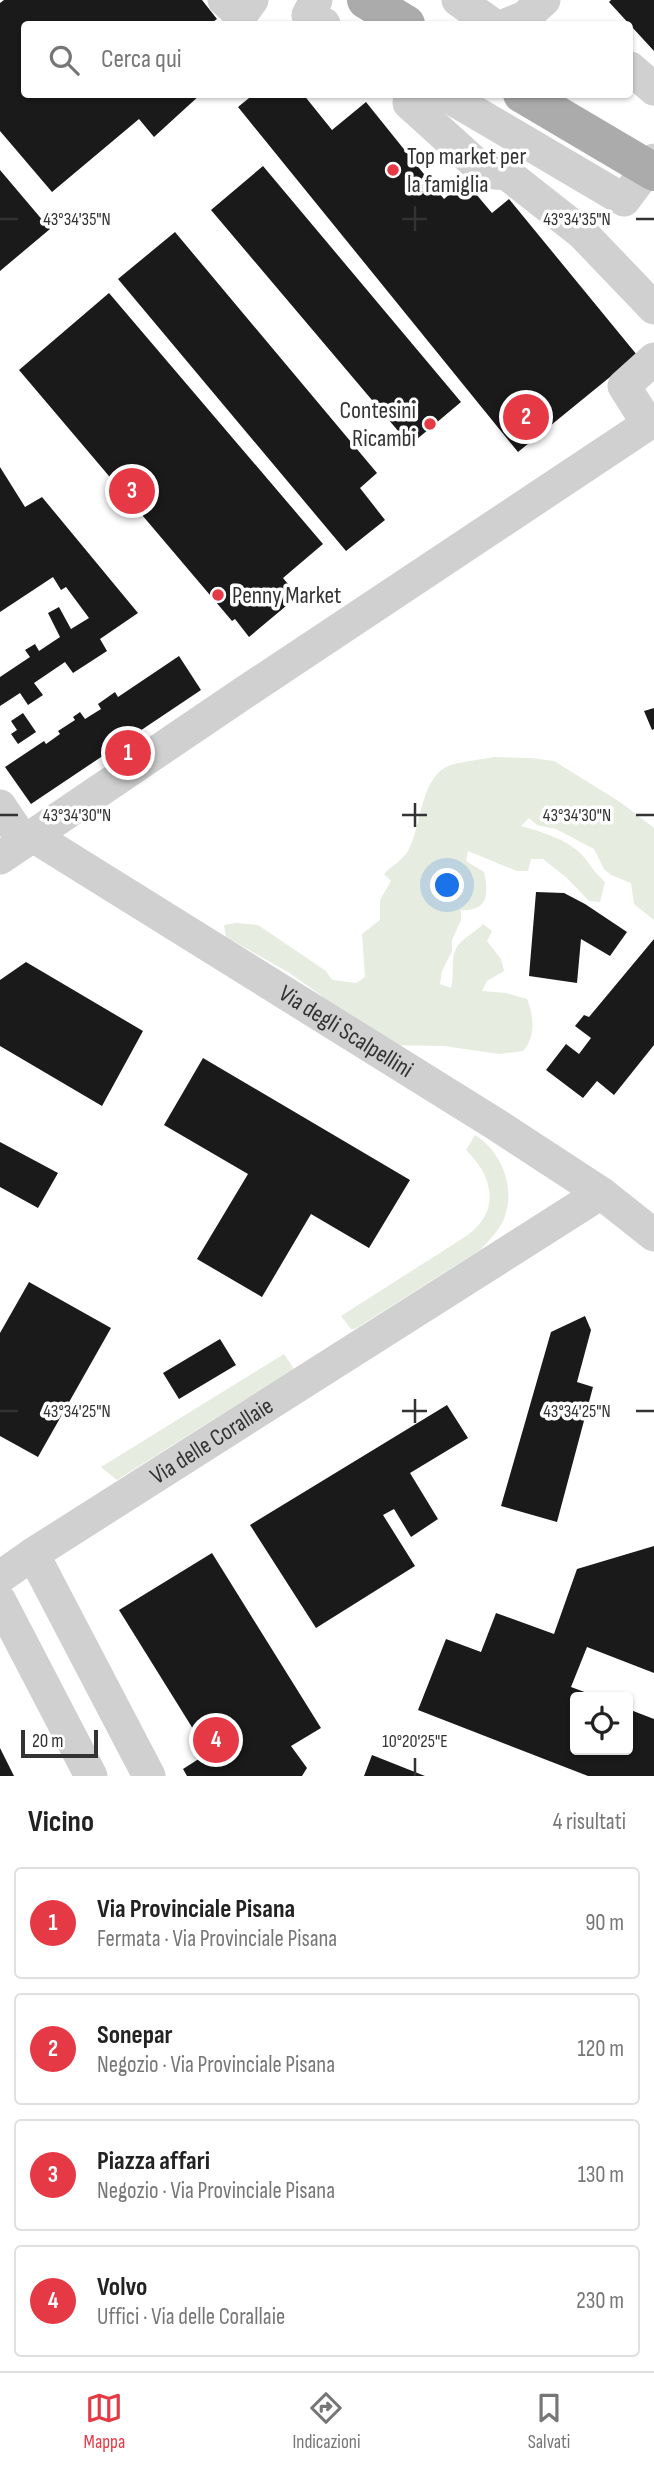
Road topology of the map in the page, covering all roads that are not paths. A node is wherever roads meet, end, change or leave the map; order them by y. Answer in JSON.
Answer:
{"nodes":[{"id":1,"x":224,"y":0,"type":"edge"},
{"id":2,"x":252,"y":0,"type":"edge"},
{"id":3,"x":366,"y":0,"type":"edge"},
{"id":4,"x":458,"y":0,"type":"edge"},
{"id":5,"x":529,"y":0,"type":"edge"},
{"id":6,"x":544,"y":0,"type":"edge"},
{"id":7,"x":401,"y":21,"type":"edge"},
{"id":8,"x":488,"y":21,"type":"edge"},
{"id":9,"x":506,"y":21,"type":"edge"},
{"id":10,"x":516,"y":21,"type":"edge"},
{"id":11,"x":633,"y":71,"type":"edge"},
{"id":12,"x":654,"y":89,"type":"edge"},
{"id":13,"x":413,"y":98,"type":"edge"},
{"id":14,"x":451,"y":98,"type":"edge"},
{"id":15,"x":534,"y":100,"type":"edge"},
{"id":16,"x":529,"y":144,"type":"junction"},
{"id":17,"x":652,"y":167,"type":"edge"},
{"id":18,"x":507,"y":174,"type":"junction"},
{"id":19,"x":614,"y":193,"type":"junction"},
{"id":20,"x":582,"y":233,"type":"junction"},
{"id":21,"x":654,"y":308,"type":"edge"},
{"id":22,"x":654,"y":359,"type":"edge"},
{"id":23,"x":651,"y":422,"type":"edge"},
{"id":24,"x":0,"y":806,"type":"edge"},
{"id":25,"x":19,"y":845,"type":"edge"},
{"id":26,"x":601,"y":1193,"type":"junction"},
{"id":27,"x":654,"y":1235,"type":"edge"},
{"id":28,"x":33,"y":1554,"type":"junction"},
{"id":29,"x":0,"y":1577,"type":"edge"},
{"id":30,"x":0,"y":1601,"type":"edge"},
{"id":31,"x":91,"y":1776,"type":"edge"},
{"id":32,"x":149,"y":1776,"type":"edge"}],
"edges":[{"from":1,"to":2,"type":"street"},
{"from":3,"to":7,"type":"main road"},
{"from":4,"to":8,"type":"street"},
{"from":5,"to":9,"type":"street"},
{"from":6,"to":10,"type":"street"},
{"from":11,"to":12,"type":"street"},
{"from":13,"to":18,"type":"street"},
{"from":14,"to":16,"type":"street"},
{"from":15,"to":16,"type":"street"},
{"from":15,"to":17,"type":"main road"},
{"from":16,"to":18,"type":"street"},
{"from":16,"to":19,"type":"street"},
{"from":17,"to":19,"type":"street"},
{"from":18,"to":20,"type":"street"},
{"from":19,"to":20,"type":"street"},
{"from":20,"to":21,"type":"street"},
{"from":22,"to":23,"type":"street"},
{"from":23,"to":25,"type":"street"},
{"from":24,"to":25,"type":"street"},
{"from":25,"to":26,"type":"street","name":"Via degli Scalpellini"},
{"from":26,"to":27,"type":"street","name":"Via degli Scalpellini"},
{"from":26,"to":28,"type":"street","name":"Via delle Corallaie"},
{"from":28,"to":29,"type":"street","name":"Via delle Corallaie"},
{"from":28,"to":32,"type":"street"},
{"from":30,"to":31,"type":"street"}]}
